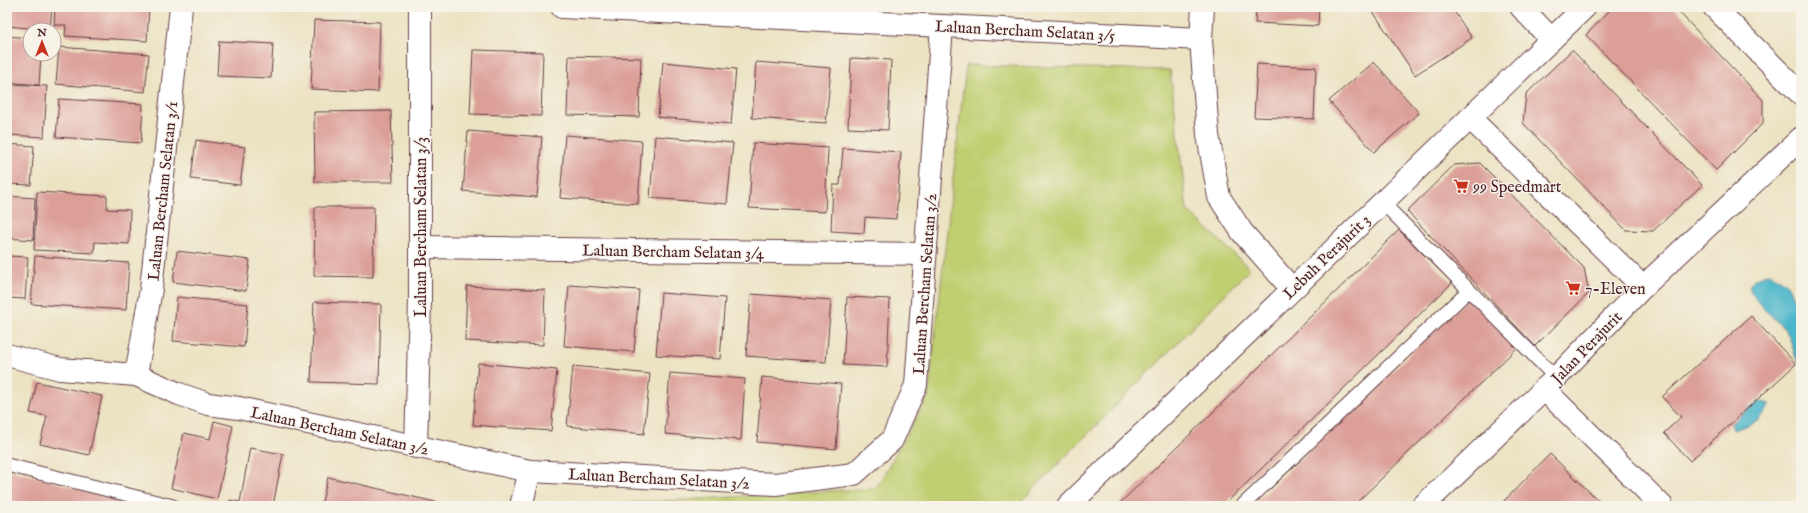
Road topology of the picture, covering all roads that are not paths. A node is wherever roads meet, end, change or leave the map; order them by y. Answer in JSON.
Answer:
{"nodes":[{"id":1,"x":181,"y":7,"type":"edge"},
{"id":2,"x":420,"y":7,"type":"edge"},
{"id":3,"x":562,"y":7,"type":"edge"},
{"id":4,"x":1203,"y":7,"type":"edge"},
{"id":5,"x":1521,"y":7,"type":"edge"},
{"id":6,"x":1585,"y":7,"type":"edge"},
{"id":7,"x":1714,"y":7,"type":"edge"},
{"id":8,"x":942,"y":26,"type":"junction"},
{"id":9,"x":1201,"y":39,"type":"junction"},
{"id":10,"x":1552,"y":39,"type":"junction"},
{"id":11,"x":1801,"y":94,"type":"edge"},
{"id":12,"x":1470,"y":118,"type":"junction"},
{"id":13,"x":1801,"y":138,"type":"edge"},
{"id":14,"x":1382,"y":202,"type":"junction"},
{"id":15,"x":421,"y":247,"type":"junction"},
{"id":16,"x":925,"y":254,"type":"junction"},
{"id":17,"x":1642,"y":287,"type":"junction"},
{"id":18,"x":1292,"y":289,"type":"junction"},
{"id":19,"x":1469,"y":290,"type":"junction"},
{"id":20,"x":7,"y":355,"type":"edge"},
{"id":21,"x":136,"y":375,"type":"junction"},
{"id":22,"x":1550,"y":384,"type":"junction"},
{"id":23,"x":416,"y":447,"type":"junction"},
{"id":24,"x":7,"y":465,"type":"edge"},
{"id":25,"x":530,"y":471,"type":"junction"},
{"id":26,"x":173,"y":506,"type":"edge"},
{"id":27,"x":521,"y":506,"type":"edge"},
{"id":28,"x":1068,"y":506,"type":"edge"},
{"id":29,"x":1242,"y":506,"type":"edge"},
{"id":30,"x":1423,"y":506,"type":"edge"},
{"id":31,"x":1662,"y":506,"type":"edge"}],
"edges":[{"from":1,"to":21,"type":"street","name":"Laluan Bercham Selatan 3/1"},
{"from":2,"to":15,"type":"street","name":"Laluan Bercham Selatan 3/3"},
{"from":3,"to":8,"type":"street","name":"Laluan Bercham Selatan 3/5"},
{"from":4,"to":9,"type":"street"},
{"from":5,"to":10,"type":"street"},
{"from":6,"to":10,"type":"street","name":"Lebuh Perajurit 3"},
{"from":7,"to":11,"type":"street"},
{"from":8,"to":9,"type":"street","name":"Laluan Bercham Selatan 3/5"},
{"from":8,"to":16,"type":"street","name":"Laluan Bercham Selatan 3/2"},
{"from":9,"to":18,"type":"street"},
{"from":10,"to":12,"type":"street","name":"Lebuh Perajurit 3"},
{"from":12,"to":14,"type":"street","name":"Lebuh Perajurit 3"},
{"from":12,"to":17,"type":"street"},
{"from":13,"to":17,"type":"street","name":"Jalan Perajurit"},
{"from":14,"to":18,"type":"street","name":"Lebuh Perajurit 3"},
{"from":14,"to":19,"type":"lane"},
{"from":15,"to":16,"type":"street","name":"Laluan Bercham Selatan 3/4"},
{"from":15,"to":23,"type":"street","name":"Laluan Bercham Selatan 3/3"},
{"from":16,"to":25,"type":"street","name":"Laluan Bercham Selatan 3/2"},
{"from":17,"to":22,"type":"street","name":"Jalan Perajurit"},
{"from":18,"to":28,"type":"street","name":"Lebuh Perajurit 3"},
{"from":19,"to":22,"type":"lane"},
{"from":19,"to":29,"type":"lane"},
{"from":20,"to":21,"type":"street","name":"Laluan Bercham Selatan 3/2"},
{"from":21,"to":23,"type":"street","name":"Laluan Bercham Selatan 3/2"},
{"from":22,"to":30,"type":"street","name":"Jalan Perajurit"},
{"from":22,"to":31,"type":"street"},
{"from":23,"to":25,"type":"street","name":"Laluan Bercham Selatan 3/2"},
{"from":24,"to":26,"type":"lane"},
{"from":25,"to":27,"type":"street"}]}
